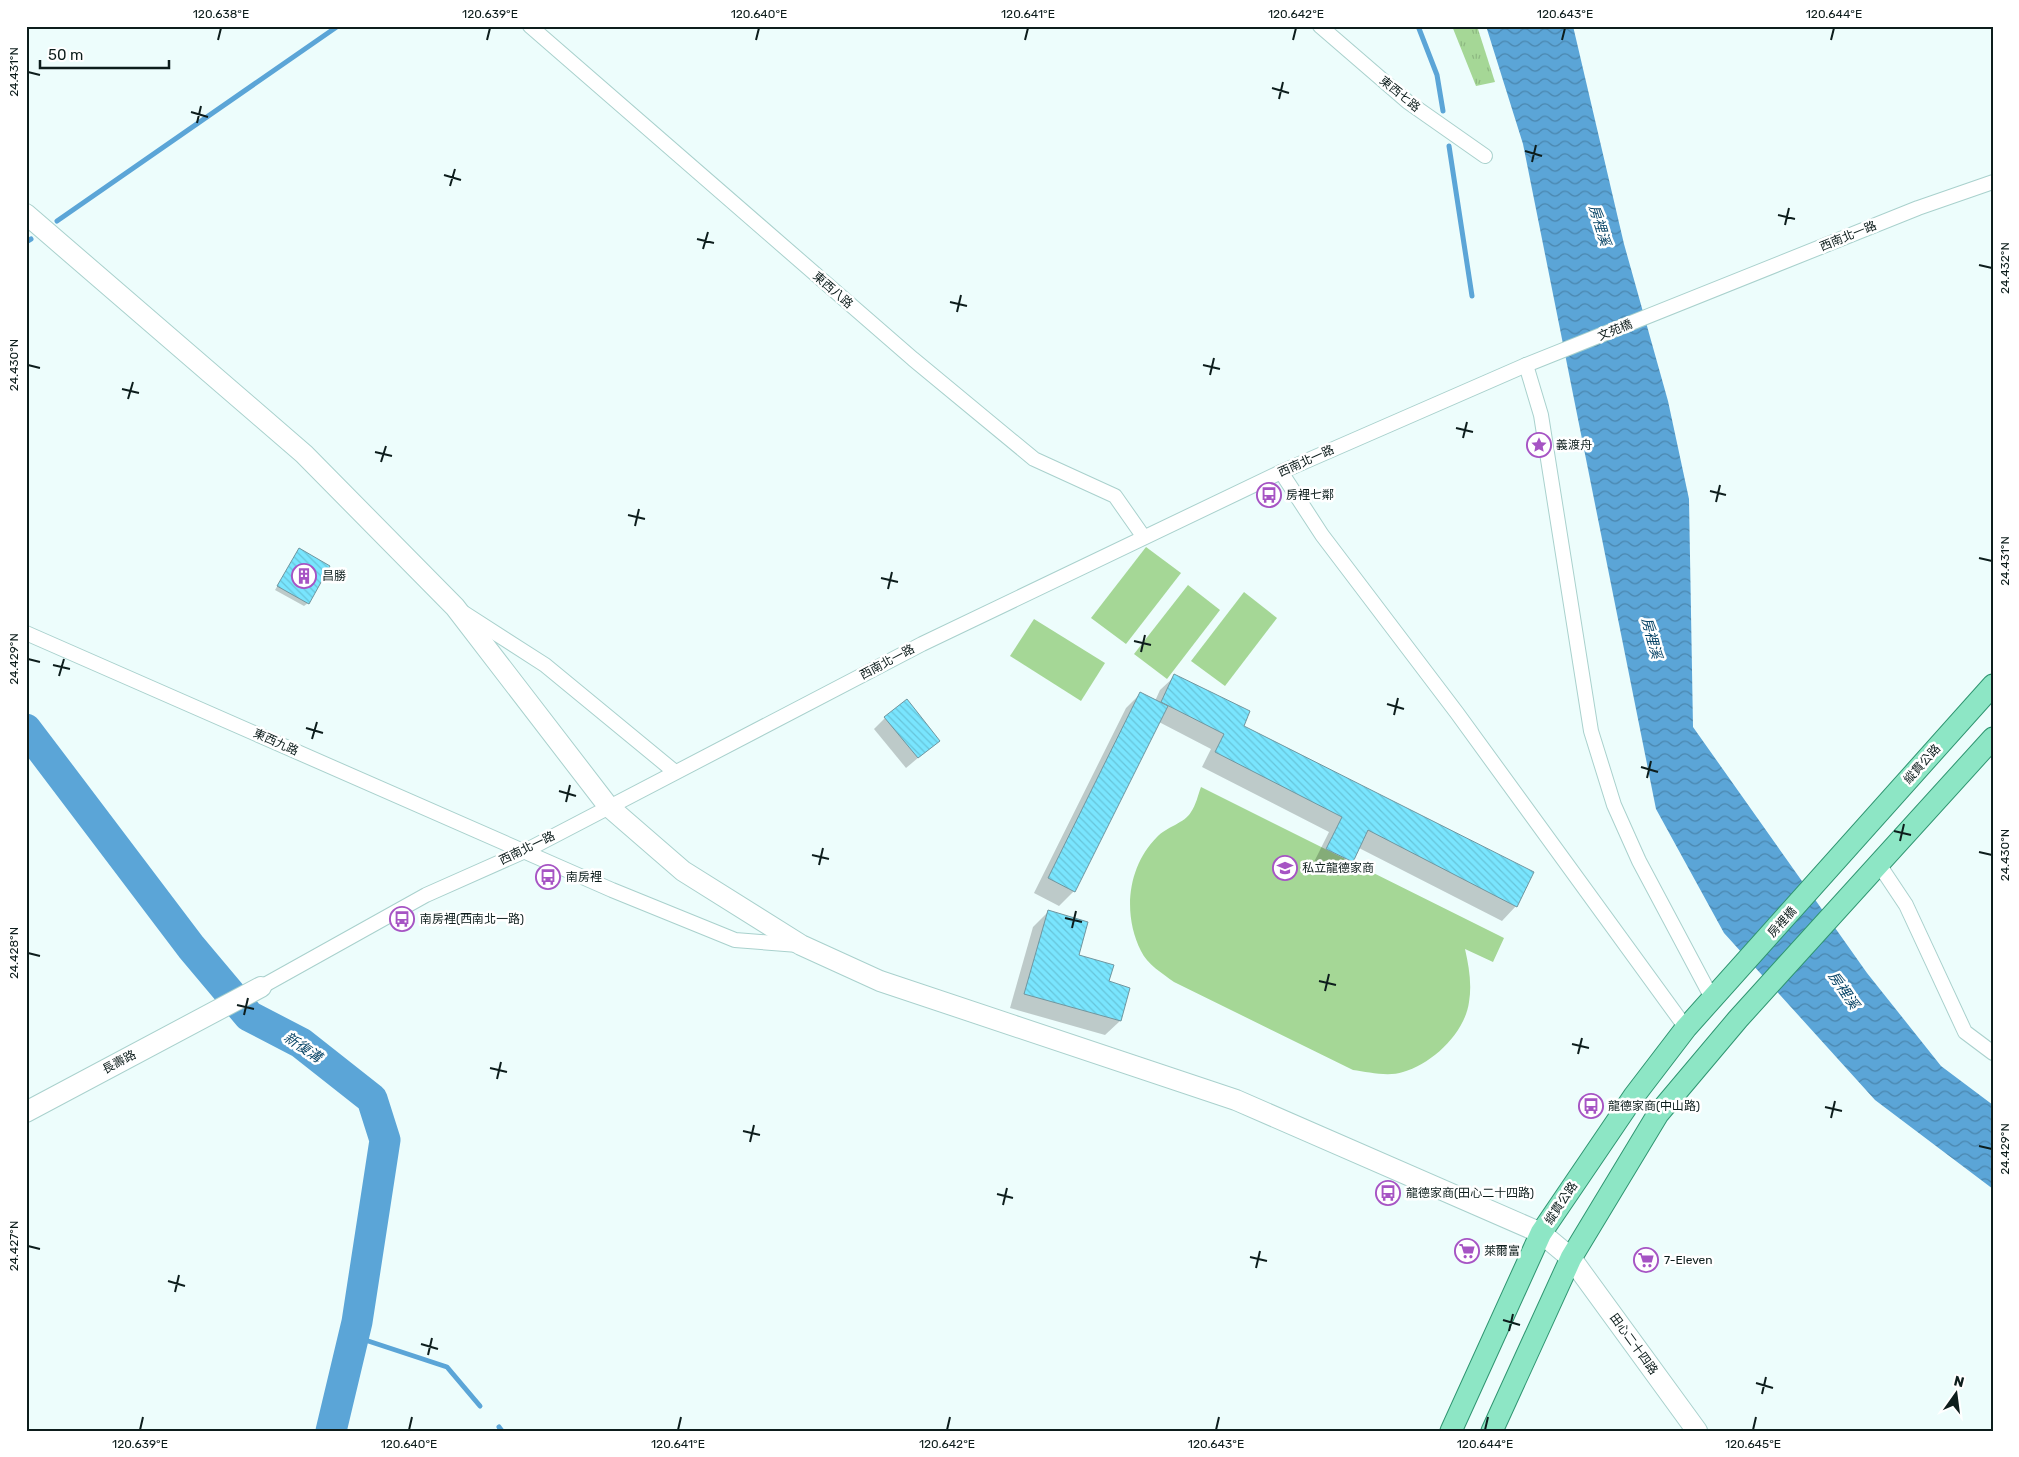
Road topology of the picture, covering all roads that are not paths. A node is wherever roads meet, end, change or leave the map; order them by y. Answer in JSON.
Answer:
{"nodes":[{"id":1,"x":530,"y":26,"type":"edge"},
{"id":2,"x":1320,"y":26,"type":"edge"},
{"id":3,"x":1485,"y":156,"type":"dead end"},
{"id":4,"x":1993,"y":182,"type":"edge"},
{"id":5,"x":26,"y":214,"type":"edge"},
{"id":6,"x":1704,"y":294,"type":"joint"},
{"id":7,"x":1526,"y":365,"type":"junction"},
{"id":8,"x":1281,"y":472,"type":"junction"},
{"id":9,"x":1144,"y":536,"type":"junction"},
{"id":10,"x":455,"y":607,"type":"junction"},
{"id":11,"x":26,"y":633,"type":"edge"},
{"id":12,"x":1993,"y":685,"type":"edge"},
{"id":13,"x":1993,"y":738,"type":"edge"},
{"id":14,"x":675,"y":772,"type":"junction"},
{"id":15,"x":608,"y":806,"type":"junction"},
{"id":16,"x":1852,"y":844,"type":"joint"},
{"id":17,"x":526,"y":851,"type":"junction"},
{"id":18,"x":1878,"y":863,"type":"junction"},
{"id":19,"x":801,"y":945,"type":"junction"},
{"id":20,"x":261,"y":987,"type":"joint"},
{"id":21,"x":1712,"y":1000,"type":"junction"},
{"id":22,"x":1686,"y":1028,"type":"junction"},
{"id":23,"x":1993,"y":1053,"type":"edge"},
{"id":24,"x":26,"y":1112,"type":"edge"},
{"id":25,"x":1541,"y":1233,"type":"junction"},
{"id":26,"x":1571,"y":1258,"type":"junction"},
{"id":27,"x":1451,"y":1431,"type":"edge"},
{"id":28,"x":1492,"y":1431,"type":"edge"},
{"id":29,"x":1697,"y":1431,"type":"edge"}],
"edges":[{"from":1,"to":9,"type":"street","name":"東西八路"},
{"from":2,"to":3,"type":"street","name":"東西七路"},
{"from":4,"to":6,"type":"street","name":"西南北一路"},
{"from":5,"to":10,"type":"main road","name":"田心二十四路"},
{"from":6,"to":7,"type":"street","name":"文苑橋"},
{"from":7,"to":8,"type":"street","name":"西南北一路"},
{"from":7,"to":21,"type":"street"},
{"from":8,"to":9,"type":"street","name":"西南北一路"},
{"from":8,"to":22,"type":"street"},
{"from":9,"to":14,"type":"street","name":"西南北一路"},
{"from":10,"to":14,"type":"street"},
{"from":10,"to":15,"type":"main road","name":"田心二十四路"},
{"from":11,"to":17,"type":"street","name":"東西九路"},
{"from":12,"to":16,"type":"main road","name":"縱貫公路"},
{"from":13,"to":18,"type":"main road"},
{"from":14,"to":15,"type":"street","name":"西南北一路"},
{"from":15,"to":17,"type":"street","name":"西南北一路"},
{"from":15,"to":19,"type":"main road","name":"田心二十四路"},
{"from":16,"to":21,"type":"main road","name":"房裡橋"},
{"from":17,"to":19,"type":"street","name":"東西九路"},
{"from":17,"to":20,"type":"street","name":"西南北一路"},
{"from":18,"to":23,"type":"street"},
{"from":18,"to":26,"type":"main road"},
{"from":19,"to":25,"type":"main road","name":"田心二十四路"},
{"from":20,"to":24,"type":"main road","name":"長壽路"},
{"from":21,"to":22,"type":"main road","name":"縱貫公路"},
{"from":22,"to":25,"type":"main road","name":"縱貫公路"},
{"from":25,"to":26,"type":"main road","name":"田心二十四路"},
{"from":25,"to":27,"type":"main road","name":"縱貫公路"},
{"from":26,"to":28,"type":"main road"},
{"from":26,"to":29,"type":"main road","name":"田心二十四路"}]}
